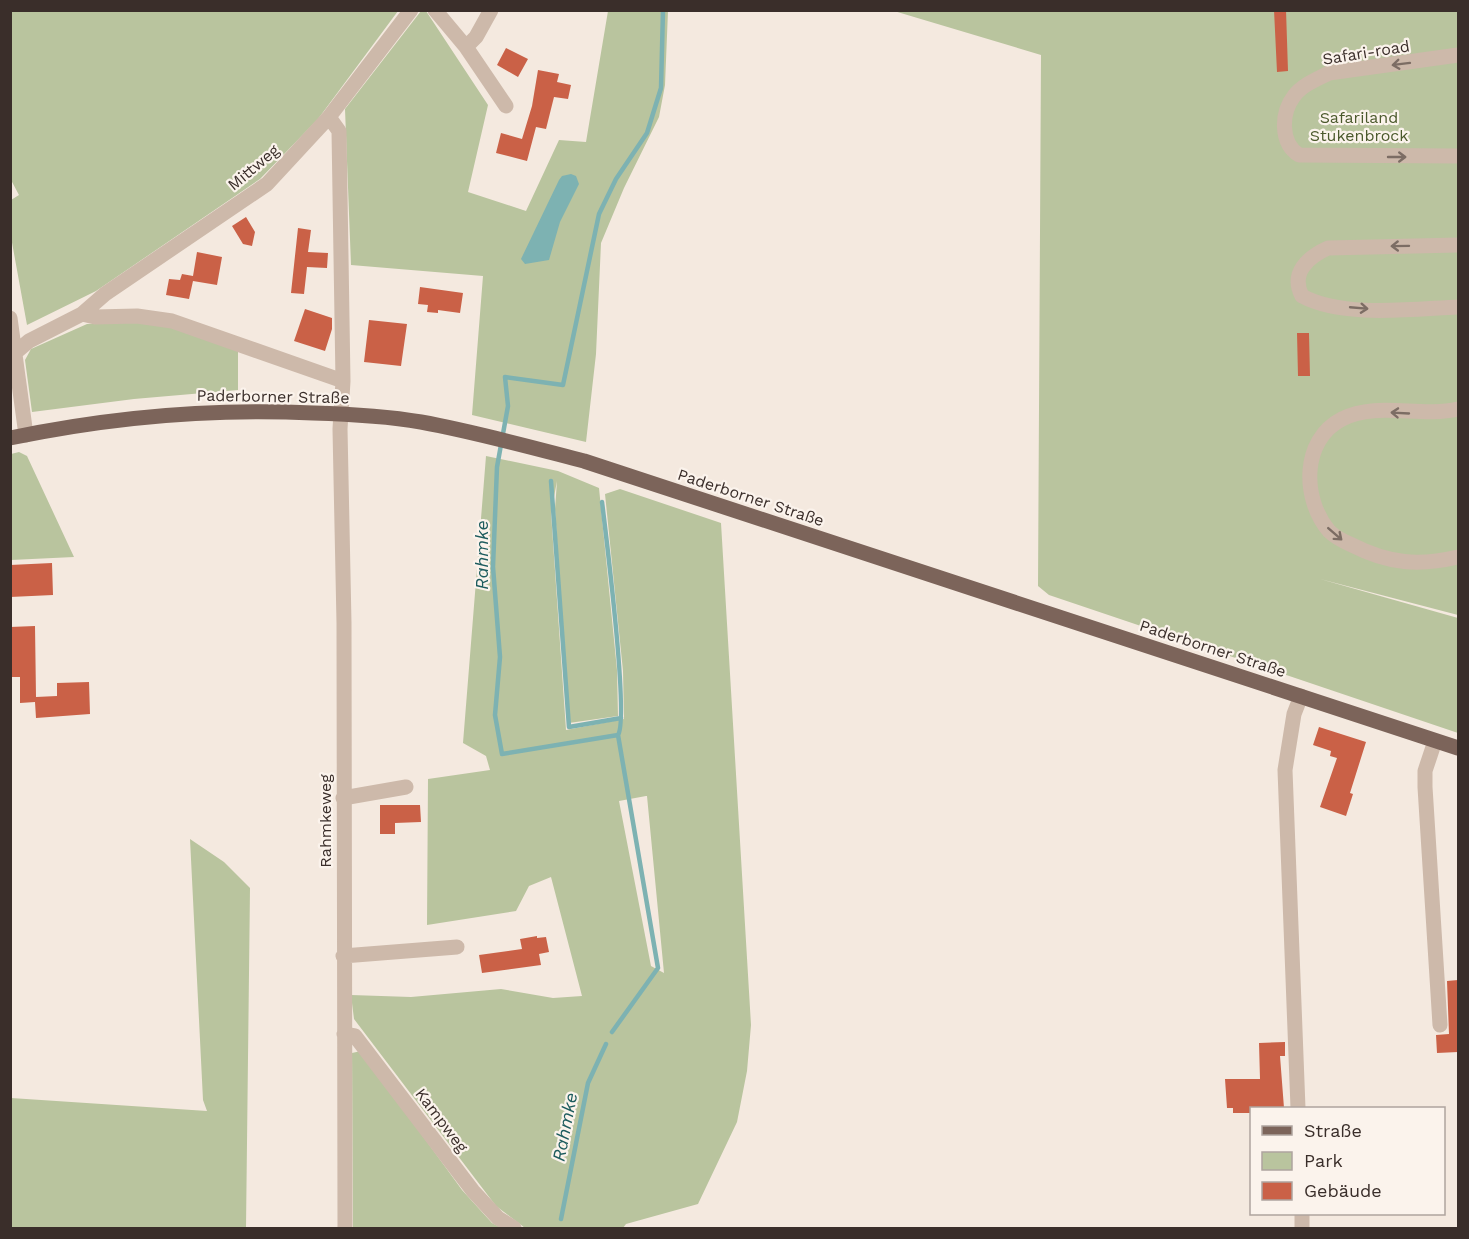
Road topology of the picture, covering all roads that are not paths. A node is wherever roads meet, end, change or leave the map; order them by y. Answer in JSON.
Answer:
{"nodes":[{"id":1,"x":411,"y":10,"type":"edge"},
{"id":2,"x":435,"y":10,"type":"edge"},
{"id":3,"x":491,"y":10,"type":"edge"},
{"id":4,"x":466,"y":47,"type":"junction"},
{"id":5,"x":1458,"y":55,"type":"edge"},
{"id":6,"x":506,"y":106,"type":"dead end"},
{"id":7,"x":328,"y":117,"type":"junction"},
{"id":8,"x":1458,"y":156,"type":"edge"},
{"id":9,"x":1458,"y":245,"type":"edge"},
{"id":10,"x":1458,"y":307,"type":"edge"},
{"id":11,"x":82,"y":314,"type":"junction"},
{"id":12,"x":10,"y":318,"type":"edge"},
{"id":13,"x":16,"y":352,"type":"junction"},
{"id":14,"x":342,"y":381,"type":"junction"},
{"id":15,"x":1458,"y":409,"type":"edge"},
{"id":16,"x":342,"y":414,"type":"junction"},
{"id":17,"x":26,"y":435,"type":"junction"},
{"id":18,"x":10,"y":438,"type":"edge"},
{"id":19,"x":1458,"y":557,"type":"edge"},
{"id":20,"x":1301,"y":696,"type":"junction"},
{"id":21,"x":1435,"y":741,"type":"junction"},
{"id":22,"x":1458,"y":748,"type":"edge"},
{"id":23,"x":406,"y":787,"type":"dead end"},
{"id":24,"x":343,"y":798,"type":"junction"},
{"id":25,"x":457,"y":947,"type":"dead end"},
{"id":26,"x":343,"y":956,"type":"junction"},
{"id":27,"x":1440,"y":1025,"type":"dead end"},
{"id":28,"x":344,"y":1034,"type":"junction"},
{"id":29,"x":1298,"y":1107,"type":"edge"},
{"id":30,"x":345,"y":1228,"type":"edge"},
{"id":31,"x":514,"y":1228,"type":"edge"}],
"edges":[{"from":1,"to":7,"type":"street","name":"Mittweg"},
{"from":2,"to":4,"type":"street"},
{"from":3,"to":4,"type":"street"},
{"from":4,"to":6,"type":"street"},
{"from":5,"to":8,"type":"street","name":"Safari-road","one_way":true},
{"from":7,"to":11,"type":"street","name":"Mittweg"},
{"from":7,"to":14,"type":"street"},
{"from":9,"to":10,"type":"street","one_way":true},
{"from":11,"to":13,"type":"street","name":"Mittweg"},
{"from":11,"to":14,"type":"street"},
{"from":12,"to":13,"type":"street"},
{"from":13,"to":17,"type":"street"},
{"from":14,"to":16,"type":"street"},
{"from":15,"to":19,"type":"street","one_way":true},
{"from":16,"to":17,"type":"main road","name":"Paderborner Straße"},
{"from":16,"to":20,"type":"main road","name":"Paderborner Straße"},
{"from":16,"to":24,"type":"street","name":"Rahmkeweg"},
{"from":17,"to":18,"type":"main road","name":"Paderborner Straße"},
{"from":20,"to":21,"type":"main road","name":"Paderborner Straße"},
{"from":20,"to":29,"type":"street"},
{"from":21,"to":22,"type":"main road","name":"Paderborner Straße"},
{"from":21,"to":27,"type":"street"},
{"from":23,"to":24,"type":"street"},
{"from":24,"to":26,"type":"street","name":"Rahmkeweg"},
{"from":25,"to":26,"type":"street"},
{"from":26,"to":28,"type":"street","name":"Rahmkeweg"},
{"from":28,"to":30,"type":"street","name":"Rahmkeweg"},
{"from":28,"to":31,"type":"street","name":"Kampweg"}]}
